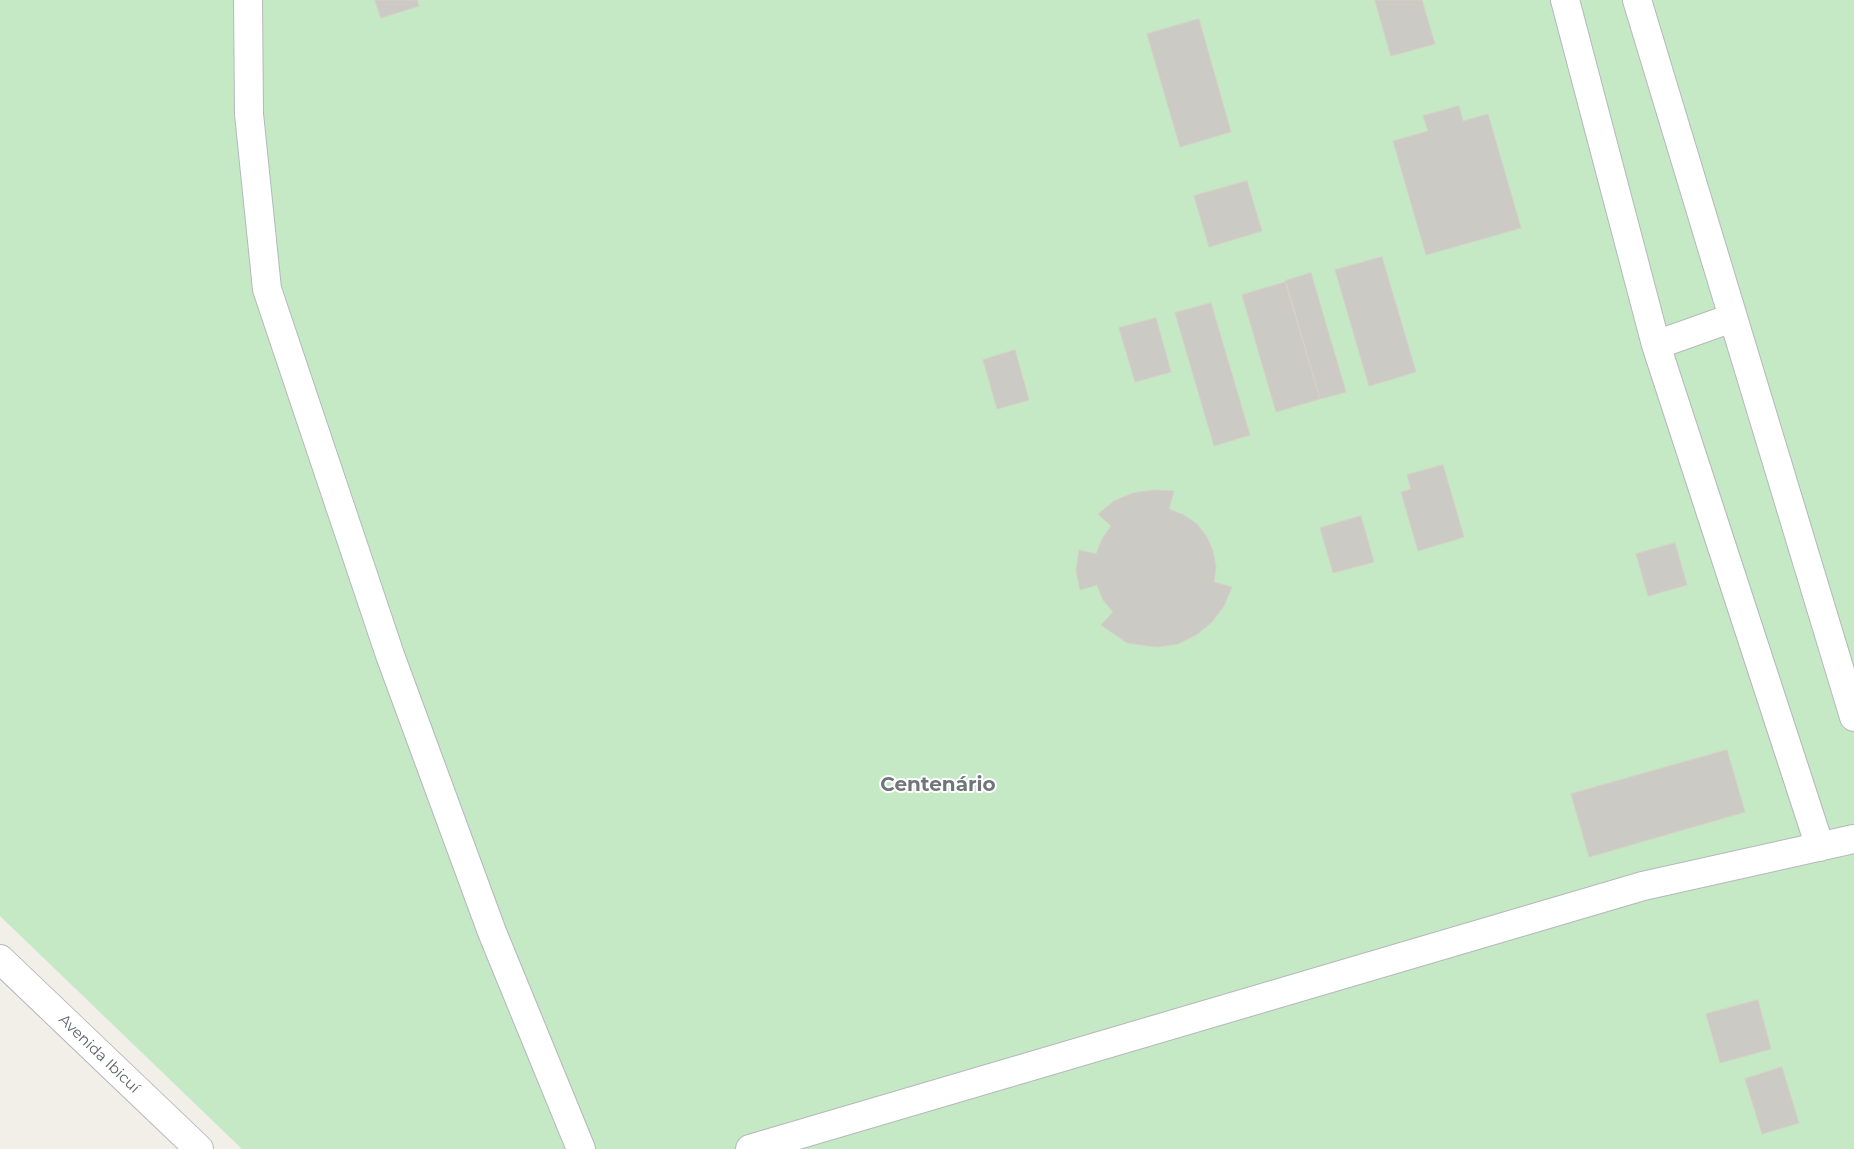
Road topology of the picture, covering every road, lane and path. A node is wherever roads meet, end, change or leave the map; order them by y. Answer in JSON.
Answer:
{"nodes":[{"id":1,"x":248,"y":0,"type":"edge"},
{"id":2,"x":1565,"y":0,"type":"edge"},
{"id":3,"x":1637,"y":0,"type":"edge"},
{"id":4,"x":1732,"y":318,"type":"junction"},
{"id":5,"x":1656,"y":345,"type":"junction"},
{"id":6,"x":1854,"y":717,"type":"edge"},
{"id":7,"x":1854,"y":839,"type":"edge"},
{"id":8,"x":1820,"y":847,"type":"junction"},
{"id":9,"x":0,"y":959,"type":"edge"},
{"id":10,"x":199,"y":1149,"type":"edge"},
{"id":11,"x":581,"y":1149,"type":"edge"},
{"id":12,"x":750,"y":1149,"type":"edge"}],
"edges":[{"from":1,"to":11,"type":"street"},
{"from":2,"to":5,"type":"street"},
{"from":3,"to":4,"type":"street"},
{"from":4,"to":5,"type":"street"},
{"from":4,"to":6,"type":"street"},
{"from":5,"to":8,"type":"street"},
{"from":7,"to":8,"type":"street"},
{"from":8,"to":12,"type":"street"},
{"from":9,"to":10,"type":"street","name":"Avenida Ibicuí"}]}
